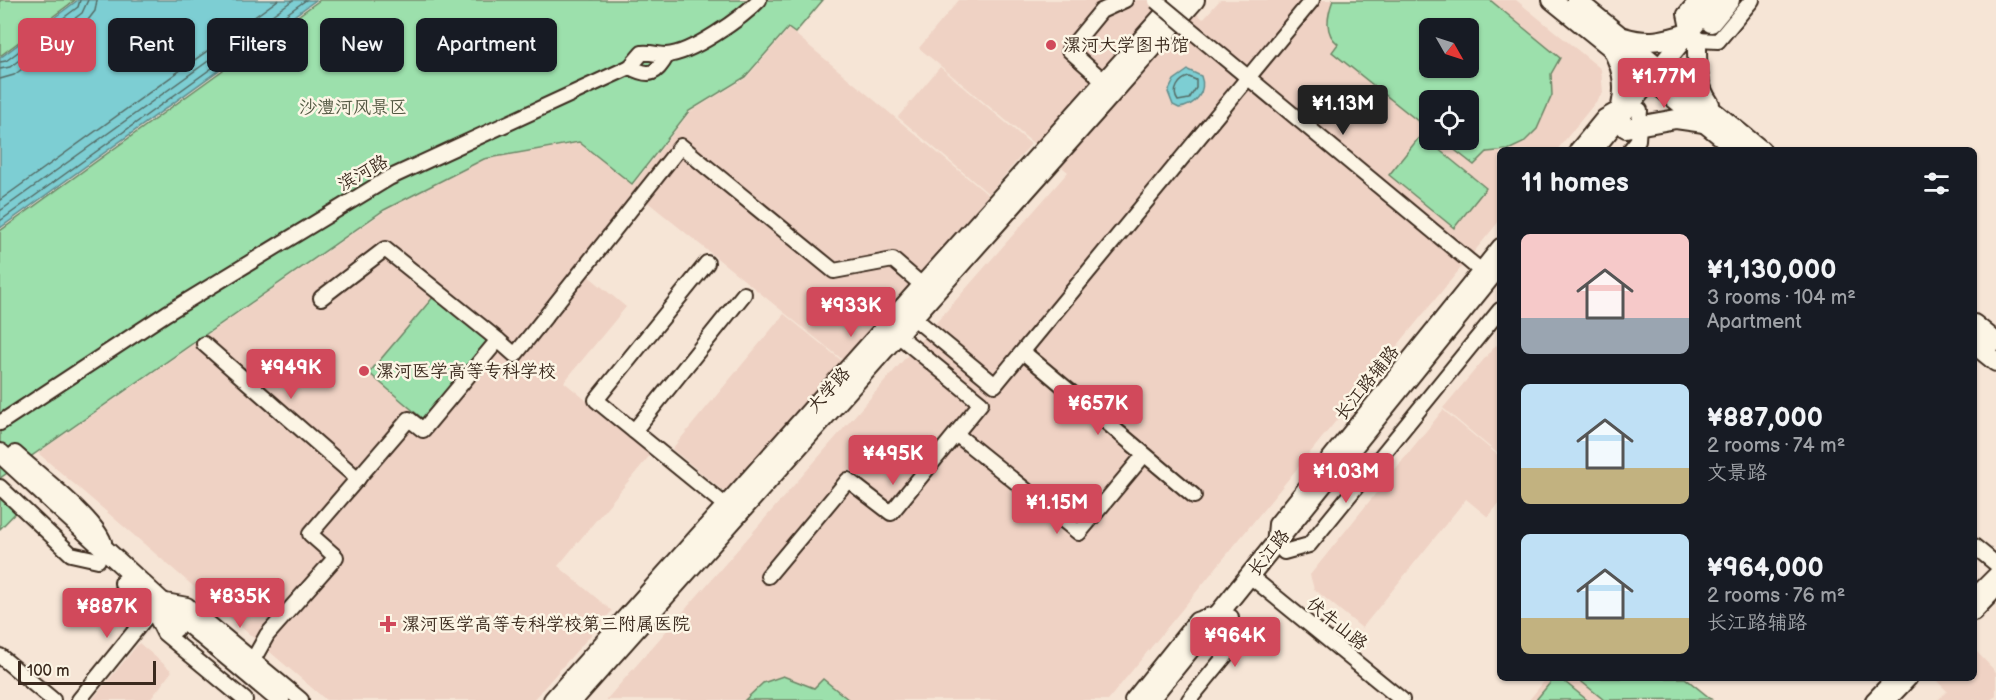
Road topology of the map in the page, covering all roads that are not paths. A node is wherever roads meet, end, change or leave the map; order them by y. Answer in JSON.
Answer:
{"nodes":[{"id":1,"x":759,"y":0,"type":"edge"},
{"id":2,"x":1125,"y":0,"type":"edge"},
{"id":3,"x":1156,"y":0,"type":"edge"},
{"id":4,"x":1176,"y":0,"type":"edge"},
{"id":5,"x":1195,"y":0,"type":"edge"},
{"id":6,"x":1312,"y":0,"type":"edge"},
{"id":7,"x":1552,"y":0,"type":"edge"},
{"id":8,"x":1576,"y":0,"type":"edge"},
{"id":9,"x":1697,"y":0,"type":"edge"},
{"id":10,"x":1715,"y":0,"type":"edge"},
{"id":11,"x":1730,"y":0,"type":"edge"},
{"id":12,"x":1752,"y":0,"type":"edge"},
{"id":13,"x":1693,"y":37,"type":"junction"},
{"id":14,"x":1616,"y":42,"type":"junction"},
{"id":15,"x":667,"y":55,"type":"junction"},
{"id":16,"x":630,"y":67,"type":"junction"},
{"id":17,"x":1660,"y":76,"type":"junction"},
{"id":18,"x":1250,"y":78,"type":"junction"},
{"id":19,"x":1105,"y":82,"type":"junction"},
{"id":20,"x":1629,"y":115,"type":"junction"},
{"id":21,"x":1711,"y":118,"type":"junction"},
{"id":22,"x":1579,"y":147,"type":"edge"},
{"id":23,"x":1596,"y":147,"type":"edge"},
{"id":24,"x":1610,"y":147,"type":"edge"},
{"id":25,"x":1632,"y":147,"type":"edge"},
{"id":26,"x":1735,"y":147,"type":"edge"},
{"id":27,"x":1756,"y":147,"type":"edge"},
{"id":28,"x":1497,"y":250,"type":"edge"},
{"id":29,"x":707,"y":263,"type":"dead end"},
{"id":30,"x":1497,"y":269,"type":"edge"},
{"id":31,"x":1480,"y":270,"type":"junction"},
{"id":32,"x":922,"y":285,"type":"junction"},
{"id":33,"x":1497,"y":289,"type":"edge"},
{"id":34,"x":744,"y":294,"type":"dead end"},
{"id":35,"x":321,"y":298,"type":"dead end"},
{"id":36,"x":1497,"y":314,"type":"edge"},
{"id":37,"x":914,"y":318,"type":"junction"},
{"id":38,"x":1977,"y":326,"type":"edge"},
{"id":39,"x":899,"y":336,"type":"junction"},
{"id":40,"x":498,"y":340,"type":"junction"},
{"id":41,"x":1996,"y":342,"type":"edge"},
{"id":42,"x":204,"y":344,"type":"dead end"},
{"id":43,"x":1977,"y":346,"type":"edge"},
{"id":44,"x":1023,"y":352,"type":"junction"},
{"id":45,"x":1996,"y":362,"type":"edge"},
{"id":46,"x":995,"y":385,"type":"junction"},
{"id":47,"x":981,"y":403,"type":"junction"},
{"id":48,"x":0,"y":423,"type":"edge"},
{"id":49,"x":634,"y":431,"type":"junction"},
{"id":50,"x":956,"y":434,"type":"junction"},
{"id":51,"x":8,"y":453,"type":"edge"},
{"id":52,"x":1144,"y":455,"type":"junction"},
{"id":53,"x":0,"y":469,"type":"edge"},
{"id":54,"x":358,"y":479,"type":"junction"},
{"id":55,"x":0,"y":488,"type":"edge"},
{"id":56,"x":1194,"y":496,"type":"dead end"},
{"id":57,"x":726,"y":506,"type":"junction"},
{"id":58,"x":1977,"y":548,"type":"edge"},
{"id":59,"x":97,"y":550,"type":"junction"},
{"id":60,"x":1279,"y":550,"type":"junction"},
{"id":61,"x":1996,"y":564,"type":"edge"},
{"id":62,"x":1996,"y":574,"type":"edge"},
{"id":63,"x":768,"y":576,"type":"dead end"},
{"id":64,"x":1254,"y":580,"type":"junction"},
{"id":65,"x":1996,"y":590,"type":"edge"},
{"id":66,"x":1977,"y":594,"type":"edge"},
{"id":67,"x":156,"y":605,"type":"junction"},
{"id":68,"x":1977,"y":609,"type":"edge"},
{"id":69,"x":1226,"y":614,"type":"junction"},
{"id":70,"x":0,"y":656,"type":"edge"},
{"id":71,"x":253,"y":660,"type":"junction"},
{"id":72,"x":598,"y":661,"type":"junction"},
{"id":73,"x":1891,"y":681,"type":"edge"},
{"id":74,"x":1907,"y":681,"type":"edge"},
{"id":75,"x":53,"y":700,"type":"edge"},
{"id":76,"x":79,"y":700,"type":"edge"},
{"id":77,"x":245,"y":700,"type":"edge"},
{"id":78,"x":262,"y":700,"type":"edge"},
{"id":79,"x":280,"y":700,"type":"edge"},
{"id":80,"x":301,"y":700,"type":"edge"},
{"id":81,"x":553,"y":700,"type":"edge"},
{"id":82,"x":573,"y":700,"type":"edge"},
{"id":83,"x":1132,"y":700,"type":"edge"},
{"id":84,"x":1149,"y":700,"type":"edge"},
{"id":85,"x":1164,"y":700,"type":"edge"},
{"id":86,"x":1188,"y":700,"type":"edge"},
{"id":87,"x":1402,"y":700,"type":"edge"},
{"id":88,"x":1873,"y":700,"type":"edge"},
{"id":89,"x":1889,"y":700,"type":"edge"}],
"edges":[{"from":1,"to":15,"type":"street","name":"滨河路"},
{"from":2,"to":19,"type":"street"},
{"from":3,"to":18,"type":"street","bridge":true},
{"from":4,"to":19,"type":"main road","name":"大学路"},
{"from":5,"to":37,"type":"main road","name":"大学路"},
{"from":6,"to":18,"type":"street"},
{"from":7,"to":14,"type":"main road"},
{"from":8,"to":14,"type":"main road"},
{"from":9,"to":13,"type":"street"},
{"from":10,"to":13,"type":"main road"},
{"from":11,"to":13,"type":"main road"},
{"from":12,"to":13,"type":"street"},
{"from":13,"to":14,"type":"main road"},
{"from":13,"to":17,"type":"main road"},
{"from":13,"to":21,"type":"main road"},
{"from":14,"to":17,"type":"main road"},
{"from":14,"to":20,"type":"main road"},
{"from":15,"to":16,"type":"street","name":"滨河路"},
{"from":15,"to":16,"type":"street"},
{"from":16,"to":48,"type":"street","name":"滨河路"},
{"from":17,"to":20,"type":"main road"},
{"from":17,"to":21,"type":"main road"},
{"from":18,"to":31,"type":"street"},
{"from":18,"to":44,"type":"street"},
{"from":19,"to":32,"type":"main road","name":"大学路"},
{"from":20,"to":21,"type":"main road"},
{"from":20,"to":22,"type":"street"},
{"from":20,"to":23,"type":"main road"},
{"from":20,"to":24,"type":"main road"},
{"from":20,"to":25,"type":"street"},
{"from":21,"to":26,"type":"main road"},
{"from":21,"to":27,"type":"main road"},
{"from":28,"to":31,"type":"street","name":"长江路辅路"},
{"from":29,"to":49,"type":"street"},
{"from":30,"to":60,"type":"main road","name":"长江路"},
{"from":31,"to":60,"type":"street","name":"长江路辅路"},
{"from":32,"to":40,"type":"street"},
{"from":32,"to":57,"type":"main road","name":"大学路"},
{"from":33,"to":60,"type":"main road","name":"长江路"},
{"from":34,"to":49,"type":"street"},
{"from":35,"to":40,"type":"street"},
{"from":36,"to":60,"type":"street"},
{"from":37,"to":39,"type":"main road","name":"大学路"},
{"from":37,"to":46,"type":"street"},
{"from":38,"to":41,"type":"main road"},
{"from":39,"to":47,"type":"street"},
{"from":39,"to":72,"type":"main road","name":"大学路"},
{"from":40,"to":54,"type":"street"},
{"from":42,"to":54,"type":"street"},
{"from":43,"to":45,"type":"main road"},
{"from":44,"to":46,"type":"street"},
{"from":44,"to":52,"type":"street"},
{"from":46,"to":47,"type":"street"},
{"from":47,"to":50,"type":"street"},
{"from":49,"to":57,"type":"street"},
{"from":50,"to":52,"type":"street"},
{"from":50,"to":63,"type":"street"},
{"from":51,"to":59,"type":"main road"},
{"from":52,"to":56,"type":"street"},
{"from":53,"to":59,"type":"main road"},
{"from":54,"to":71,"type":"street"},
{"from":55,"to":59,"type":"street"},
{"from":57,"to":72,"type":"main road","name":"大学路"},
{"from":58,"to":61,"type":"street"},
{"from":59,"to":67,"type":"main road"},
{"from":60,"to":64,"type":"main road","name":"长江路"},
{"from":62,"to":66,"type":"street"},
{"from":64,"to":69,"type":"main road","name":"长江路"},
{"from":64,"to":87,"type":"street","name":"伏牛山路"},
{"from":65,"to":68,"type":"street"},
{"from":67,"to":71,"type":"street"},
{"from":67,"to":76,"type":"street"},
{"from":67,"to":77,"type":"street"},
{"from":67,"to":78,"type":"main road"},
{"from":67,"to":79,"type":"main road"},
{"from":69,"to":83,"type":"street"},
{"from":69,"to":84,"type":"main road","name":"长江路"},
{"from":69,"to":85,"type":"main road","name":"长江路"},
{"from":69,"to":86,"type":"street"},
{"from":70,"to":75,"type":"street"},
{"from":71,"to":80,"type":"street"},
{"from":72,"to":81,"type":"main road","name":"大学路"},
{"from":72,"to":82,"type":"main road","name":"大学路"},
{"from":73,"to":88,"type":"street"},
{"from":74,"to":89,"type":"street"}]}
